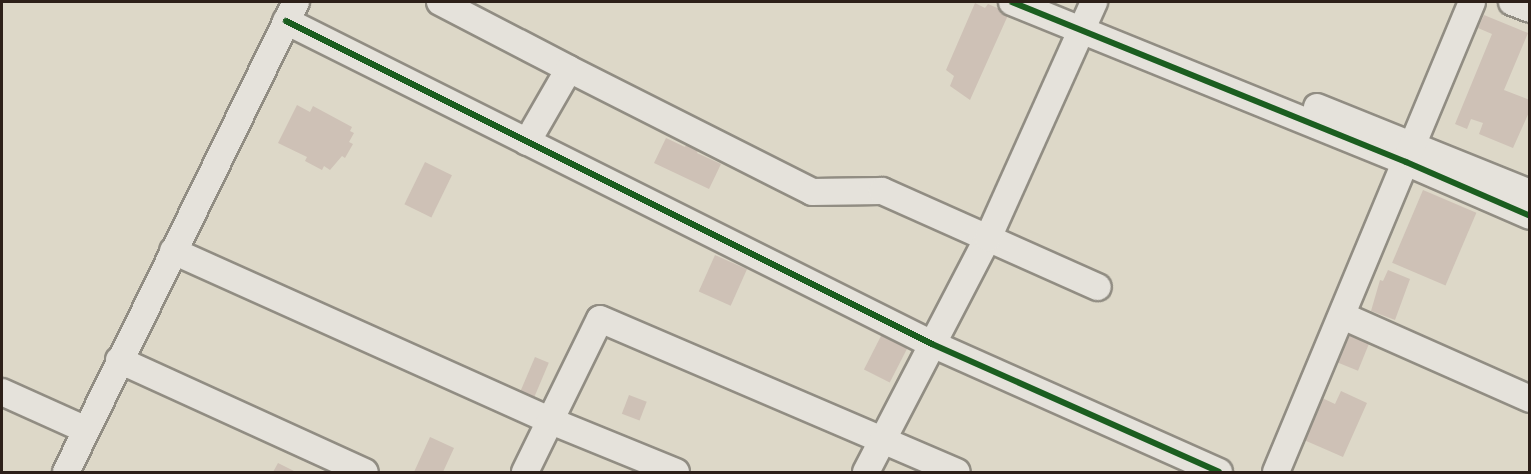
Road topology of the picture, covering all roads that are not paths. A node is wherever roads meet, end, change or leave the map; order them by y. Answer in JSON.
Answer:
{"nodes":[{"id":1,"x":440,"y":2,"type":"edge"},
{"id":2,"x":1012,"y":2,"type":"edge"},
{"id":3,"x":1053,"y":2,"type":"edge"},
{"id":4,"x":1472,"y":2,"type":"edge"},
{"id":5,"x":1512,"y":2,"type":"edge"},
{"id":6,"x":1530,"y":9,"type":"edge"},
{"id":7,"x":291,"y":11,"type":"edge"},
{"id":8,"x":1087,"y":16,"type":"edge"},
{"id":9,"x":569,"y":69,"type":"junction"},
{"id":10,"x":527,"y":142,"type":"junction"},
{"id":11,"x":1409,"y":154,"type":"junction"},
{"id":12,"x":1530,"y":193,"type":"edge"},
{"id":13,"x":1530,"y":216,"type":"edge"},
{"id":14,"x":988,"y":238,"type":"junction"},
{"id":15,"x":173,"y":251,"type":"junction"},
{"id":16,"x":1098,"y":287,"type":"dead end"},
{"id":17,"x":1343,"y":316,"type":"junction"},
{"id":18,"x":932,"y":344,"type":"junction"},
{"id":19,"x":119,"y":360,"type":"junction"},
{"id":20,"x":2,"y":392,"type":"edge"},
{"id":21,"x":1530,"y":399,"type":"edge"},
{"id":22,"x":551,"y":421,"type":"junction"},
{"id":23,"x":86,"y":430,"type":"junction"},
{"id":24,"x":881,"y":441,"type":"junction"},
{"id":25,"x":328,"y":465,"type":"edge"},
{"id":26,"x":66,"y":472,"type":"edge"},
{"id":27,"x":365,"y":472,"type":"edge"},
{"id":28,"x":525,"y":472,"type":"edge"},
{"id":29,"x":676,"y":472,"type":"edge"},
{"id":30,"x":866,"y":472,"type":"edge"},
{"id":31,"x":957,"y":472,"type":"edge"},
{"id":32,"x":1219,"y":472,"type":"edge"},
{"id":33,"x":1276,"y":472,"type":"edge"}],
"edges":[{"from":1,"to":9,"type":"street"},
{"from":2,"to":8,"type":"street"},
{"from":3,"to":8,"type":"street"},
{"from":4,"to":11,"type":"street"},
{"from":5,"to":6,"type":"street"},
{"from":7,"to":10,"type":"street"},
{"from":7,"to":15,"type":"street"},
{"from":8,"to":11,"type":"street"},
{"from":8,"to":14,"type":"street"},
{"from":9,"to":10,"type":"street"},
{"from":9,"to":14,"type":"street"},
{"from":10,"to":18,"type":"street"},
{"from":11,"to":12,"type":"street"},
{"from":11,"to":13,"type":"street"},
{"from":11,"to":17,"type":"street"},
{"from":14,"to":16,"type":"street"},
{"from":14,"to":18,"type":"street"},
{"from":15,"to":19,"type":"street"},
{"from":15,"to":22,"type":"street"},
{"from":17,"to":21,"type":"street"},
{"from":17,"to":33,"type":"street"},
{"from":18,"to":24,"type":"street"},
{"from":18,"to":32,"type":"street"},
{"from":19,"to":23,"type":"street"},
{"from":19,"to":25,"type":"street"},
{"from":20,"to":23,"type":"street"},
{"from":22,"to":24,"type":"street"},
{"from":22,"to":28,"type":"street"},
{"from":22,"to":29,"type":"street"},
{"from":23,"to":26,"type":"street"},
{"from":24,"to":30,"type":"street"},
{"from":24,"to":31,"type":"street"},
{"from":25,"to":27,"type":"street"}]}
